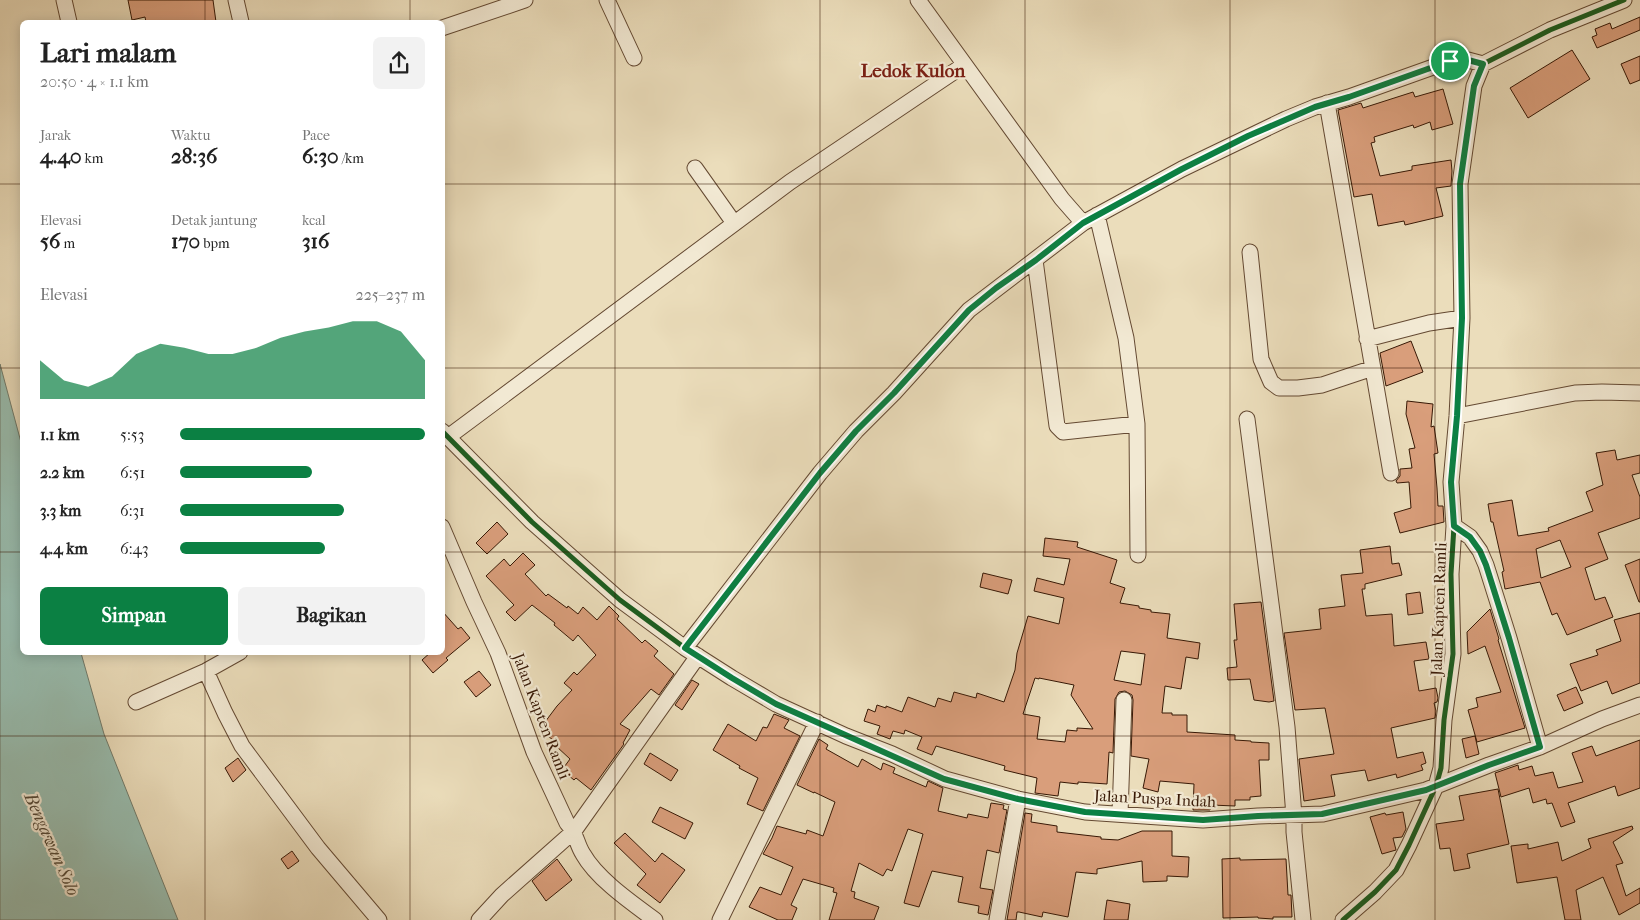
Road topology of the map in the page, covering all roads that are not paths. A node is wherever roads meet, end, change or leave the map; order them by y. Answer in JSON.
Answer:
{"nodes":[{"id":1,"x":64,"y":0,"type":"edge"},
{"id":2,"x":236,"y":0,"type":"edge"},
{"id":3,"x":525,"y":0,"type":"edge"},
{"id":4,"x":606,"y":0,"type":"edge"},
{"id":5,"x":918,"y":0,"type":"edge"},
{"id":6,"x":1624,"y":0,"type":"edge"},
{"id":7,"x":69,"y":20,"type":"edge"},
{"id":8,"x":240,"y":20,"type":"edge"},
{"id":9,"x":445,"y":27,"type":"edge"},
{"id":10,"x":634,"y":58,"type":"dead end"},
{"id":11,"x":1483,"y":64,"type":"junction"},
{"id":12,"x":964,"y":65,"type":"junction"},
{"id":13,"x":1327,"y":103,"type":"junction"},
{"id":14,"x":695,"y":168,"type":"dead end"},
{"id":15,"x":1097,"y":215,"type":"junction"},
{"id":16,"x":734,"y":223,"type":"junction"},
{"id":17,"x":1083,"y":223,"type":"junction"},
{"id":18,"x":1250,"y":252,"type":"dead end"},
{"id":19,"x":1036,"y":260,"type":"junction"},
{"id":20,"x":1462,"y":318,"type":"junction"},
{"id":21,"x":1368,"y":338,"type":"junction"},
{"id":22,"x":1373,"y":368,"type":"junction"},
{"id":23,"x":1640,"y":393,"type":"edge"},
{"id":24,"x":1457,"y":416,"type":"junction"},
{"id":25,"x":1247,"y":420,"type":"dead end"},
{"id":26,"x":1137,"y":424,"type":"junction"},
{"id":27,"x":445,"y":434,"type":"edge"},
{"id":28,"x":1391,"y":473,"type":"dead end"},
{"id":29,"x":1454,"y":526,"type":"junction"},
{"id":30,"x":445,"y":534,"type":"edge"},
{"id":31,"x":1138,"y":554,"type":"dead end"},
{"id":32,"x":692,"y":652,"type":"junction"},
{"id":33,"x":235,"y":655,"type":"edge"},
{"id":34,"x":206,"y":671,"type":"junction"},
{"id":35,"x":1124,"y":700,"type":"dead end"},
{"id":36,"x":136,"y":702,"type":"dead end"},
{"id":37,"x":1640,"y":705,"type":"edge"},
{"id":38,"x":817,"y":722,"type":"junction"},
{"id":39,"x":1540,"y":747,"type":"junction"},
{"id":40,"x":1436,"y":786,"type":"junction"},
{"id":41,"x":1018,"y":799,"type":"junction"},
{"id":42,"x":1120,"y":814,"type":"junction"},
{"id":43,"x":1294,"y":816,"type":"junction"},
{"id":44,"x":574,"y":831,"type":"junction"},
{"id":45,"x":379,"y":920,"type":"edge"},
{"id":46,"x":479,"y":920,"type":"edge"},
{"id":47,"x":655,"y":920,"type":"edge"},
{"id":48,"x":720,"y":920,"type":"edge"},
{"id":49,"x":997,"y":920,"type":"edge"},
{"id":50,"x":1303,"y":920,"type":"edge"},
{"id":51,"x":1343,"y":920,"type":"edge"}],
"edges":[{"from":1,"to":7,"type":"street"},
{"from":2,"to":8,"type":"street"},
{"from":3,"to":9,"type":"street"},
{"from":4,"to":10,"type":"street"},
{"from":5,"to":12,"type":"street"},
{"from":6,"to":11,"type":"street"},
{"from":11,"to":13,"type":"street"},
{"from":11,"to":20,"type":"street","name":"Jalan Kapten Ramli"},
{"from":12,"to":16,"type":"street"},
{"from":12,"to":17,"type":"street"},
{"from":13,"to":15,"type":"street"},
{"from":13,"to":21,"type":"street"},
{"from":14,"to":16,"type":"street"},
{"from":15,"to":17,"type":"street"},
{"from":15,"to":26,"type":"street"},
{"from":16,"to":27,"type":"street"},
{"from":17,"to":19,"type":"street"},
{"from":18,"to":22,"type":"street"},
{"from":19,"to":26,"type":"street"},
{"from":19,"to":32,"type":"street"},
{"from":20,"to":21,"type":"street"},
{"from":20,"to":24,"type":"street","name":"Jalan Kapten Ramli"},
{"from":21,"to":22,"type":"street"},
{"from":22,"to":28,"type":"street"},
{"from":23,"to":24,"type":"street"},
{"from":24,"to":29,"type":"street","name":"Jalan Kapten Ramli"},
{"from":25,"to":43,"type":"street"},
{"from":26,"to":31,"type":"street"},
{"from":27,"to":32,"type":"street","name":"Jalan Puspa Indah"},
{"from":29,"to":39,"type":"street"},
{"from":29,"to":40,"type":"street","name":"Jalan Kapten Ramli"},
{"from":30,"to":44,"type":"street","name":"Jalan Kapten Ramli"},
{"from":32,"to":38,"type":"street","name":"Jalan Puspa Indah"},
{"from":32,"to":44,"type":"street"},
{"from":33,"to":34,"type":"street"},
{"from":34,"to":36,"type":"street"},
{"from":34,"to":45,"type":"street"},
{"from":35,"to":42,"type":"street"},
{"from":37,"to":39,"type":"street","name":"Jalan Puspa Indah"},
{"from":38,"to":41,"type":"street","name":"Jalan Puspa Indah"},
{"from":38,"to":48,"type":"street"},
{"from":39,"to":40,"type":"street","name":"Jalan Puspa Indah"},
{"from":40,"to":43,"type":"street","name":"Jalan Puspa Indah"},
{"from":40,"to":51,"type":"street","name":"Jalan Kapten Ramli"},
{"from":41,"to":42,"type":"street","name":"Jalan Puspa Indah"},
{"from":41,"to":49,"type":"street"},
{"from":42,"to":43,"type":"street","name":"Jalan Puspa Indah"},
{"from":43,"to":50,"type":"street"},
{"from":44,"to":46,"type":"street"},
{"from":44,"to":47,"type":"street","name":"Jalan Kapten Ramli"}]}
